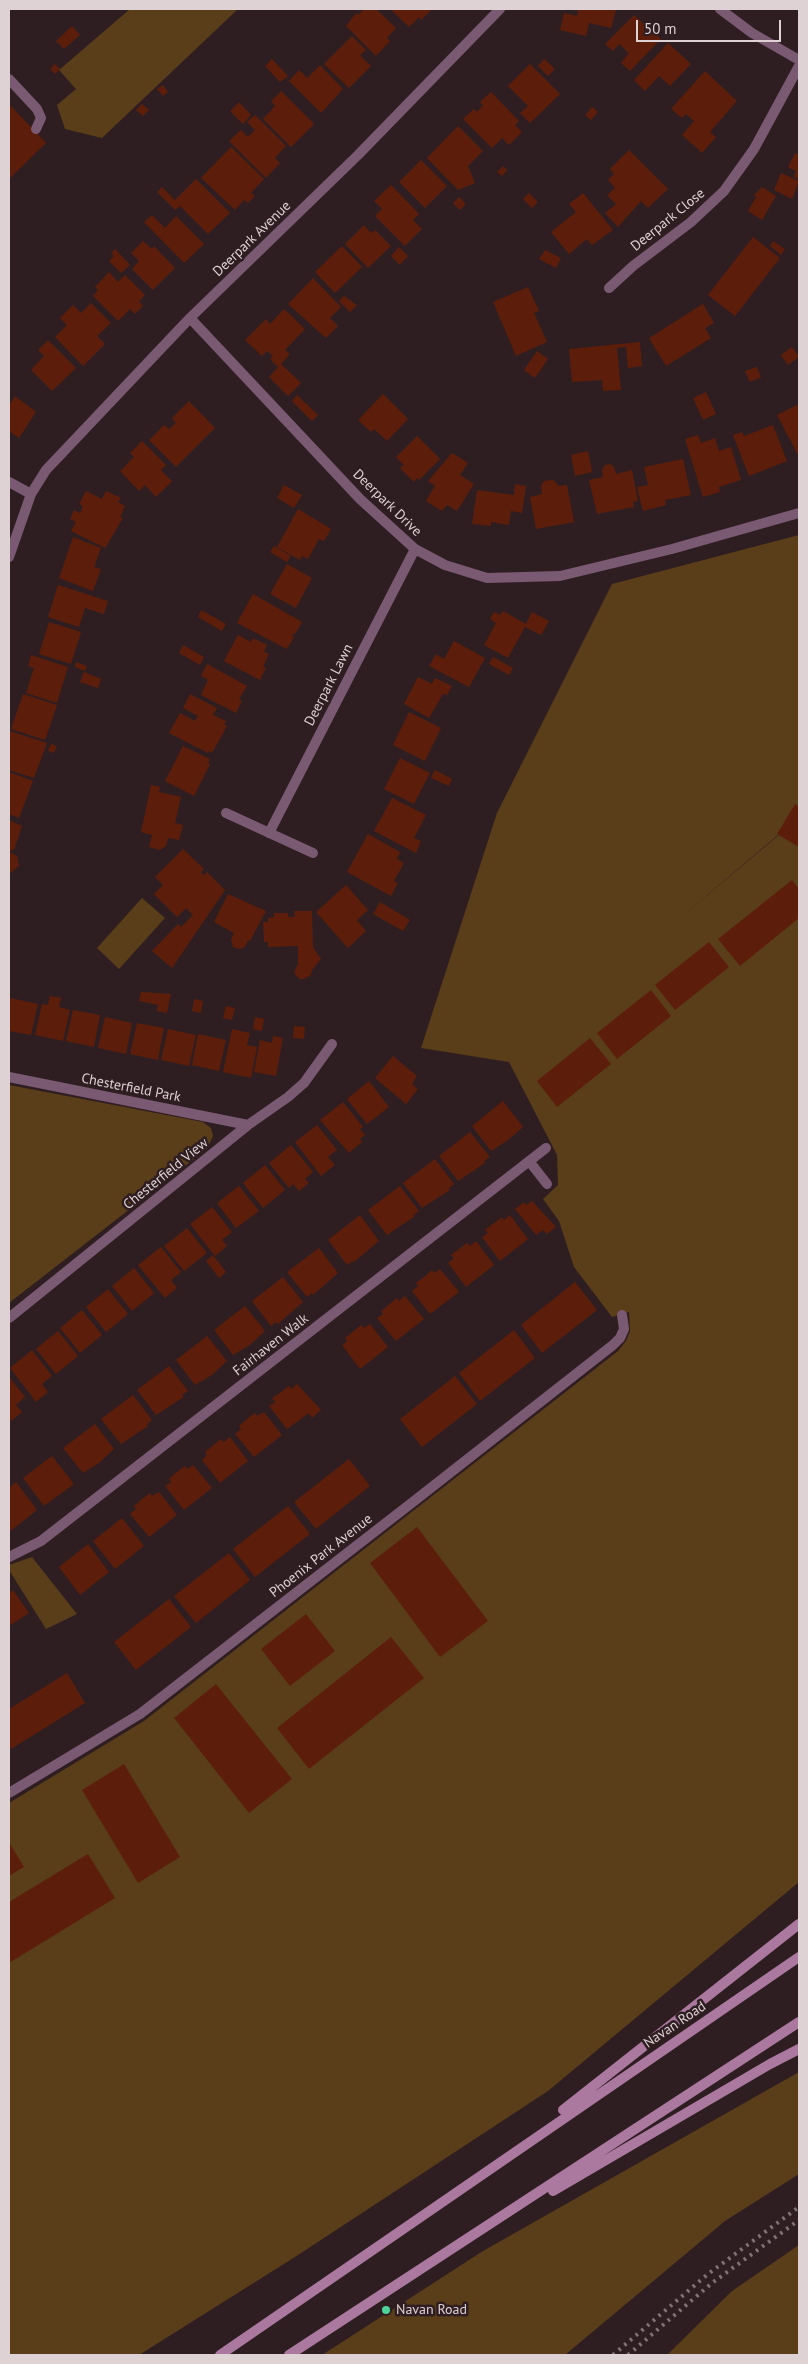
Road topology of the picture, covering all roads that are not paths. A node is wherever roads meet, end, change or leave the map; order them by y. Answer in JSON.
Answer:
{"nodes":[{"id":1,"x":500,"y":9,"type":"edge"},
{"id":2,"x":720,"y":9,"type":"edge"},
{"id":3,"x":799,"y":60,"type":"edge"},
{"id":4,"x":799,"y":66,"type":"edge"},
{"id":5,"x":9,"y":79,"type":"edge"},
{"id":6,"x":36,"y":129,"type":"dead end"},
{"id":7,"x":609,"y":288,"type":"dead end"},
{"id":8,"x":190,"y":318,"type":"junction"},
{"id":9,"x":9,"y":482,"type":"edge"},
{"id":10,"x":30,"y":494,"type":"junction"},
{"id":11,"x":799,"y":513,"type":"edge"},
{"id":12,"x":415,"y":550,"type":"junction"},
{"id":13,"x":9,"y":557,"type":"edge"},
{"id":14,"x":226,"y":813,"type":"dead end"},
{"id":15,"x":269,"y":833,"type":"junction"},
{"id":16,"x":313,"y":853,"type":"dead end"},
{"id":17,"x":332,"y":1044,"type":"dead end"},
{"id":18,"x":9,"y":1077,"type":"edge"},
{"id":19,"x":248,"y":1125,"type":"junction"},
{"id":20,"x":546,"y":1148,"type":"dead end"},
{"id":21,"x":529,"y":1161,"type":"junction"},
{"id":22,"x":547,"y":1184,"type":"dead end"},
{"id":23,"x":622,"y":1316,"type":"dead end"},
{"id":24,"x":9,"y":1318,"type":"edge"},
{"id":25,"x":9,"y":1557,"type":"edge"},
{"id":26,"x":9,"y":1793,"type":"edge"},
{"id":27,"x":799,"y":1924,"type":"edge"},
{"id":28,"x":799,"y":1957,"type":"edge"},
{"id":29,"x":799,"y":2022,"type":"edge"},
{"id":30,"x":799,"y":2049,"type":"edge"},
{"id":31,"x":467,"y":2184,"type":"junction"},
{"id":32,"x":438,"y":2258,"type":"junction"},
{"id":33,"x":220,"y":2355,"type":"edge"},
{"id":34,"x":289,"y":2355,"type":"edge"}],
"edges":[{"from":1,"to":8,"type":"street","name":"Deerpark Avenue"},
{"from":2,"to":3,"type":"street"},
{"from":4,"to":7,"type":"street","name":"Deerpark Close"},
{"from":5,"to":6,"type":"street"},
{"from":8,"to":10,"type":"street","name":"Deerpark Avenue"},
{"from":8,"to":12,"type":"street","name":"Deerpark Drive"},
{"from":9,"to":10,"type":"street"},
{"from":10,"to":13,"type":"street","name":"Deerpark Avenue"},
{"from":11,"to":12,"type":"street","name":"Deerpark Drive"},
{"from":12,"to":15,"type":"street","name":"Deerpark Lawn"},
{"from":14,"to":15,"type":"street"},
{"from":15,"to":16,"type":"street"},
{"from":17,"to":19,"type":"street","name":"Chesterfield View"},
{"from":18,"to":19,"type":"street","name":"Chesterfield Park"},
{"from":19,"to":24,"type":"street","name":"Chesterfield View"},
{"from":20,"to":21,"type":"street","name":"Fairhaven Walk"},
{"from":21,"to":22,"type":"street"},
{"from":21,"to":25,"type":"street","name":"Fairhaven Walk"},
{"from":23,"to":26,"type":"street","name":"Phoenix Park Avenue"},
{"from":27,"to":31,"type":"main road"},
{"from":28,"to":31,"type":"main road","name":"Navan Road"},
{"from":29,"to":32,"type":"main road"},
{"from":30,"to":32,"type":"main road"},
{"from":31,"to":33,"type":"main road","name":"Navan Road"},
{"from":32,"to":34,"type":"main road"}]}
